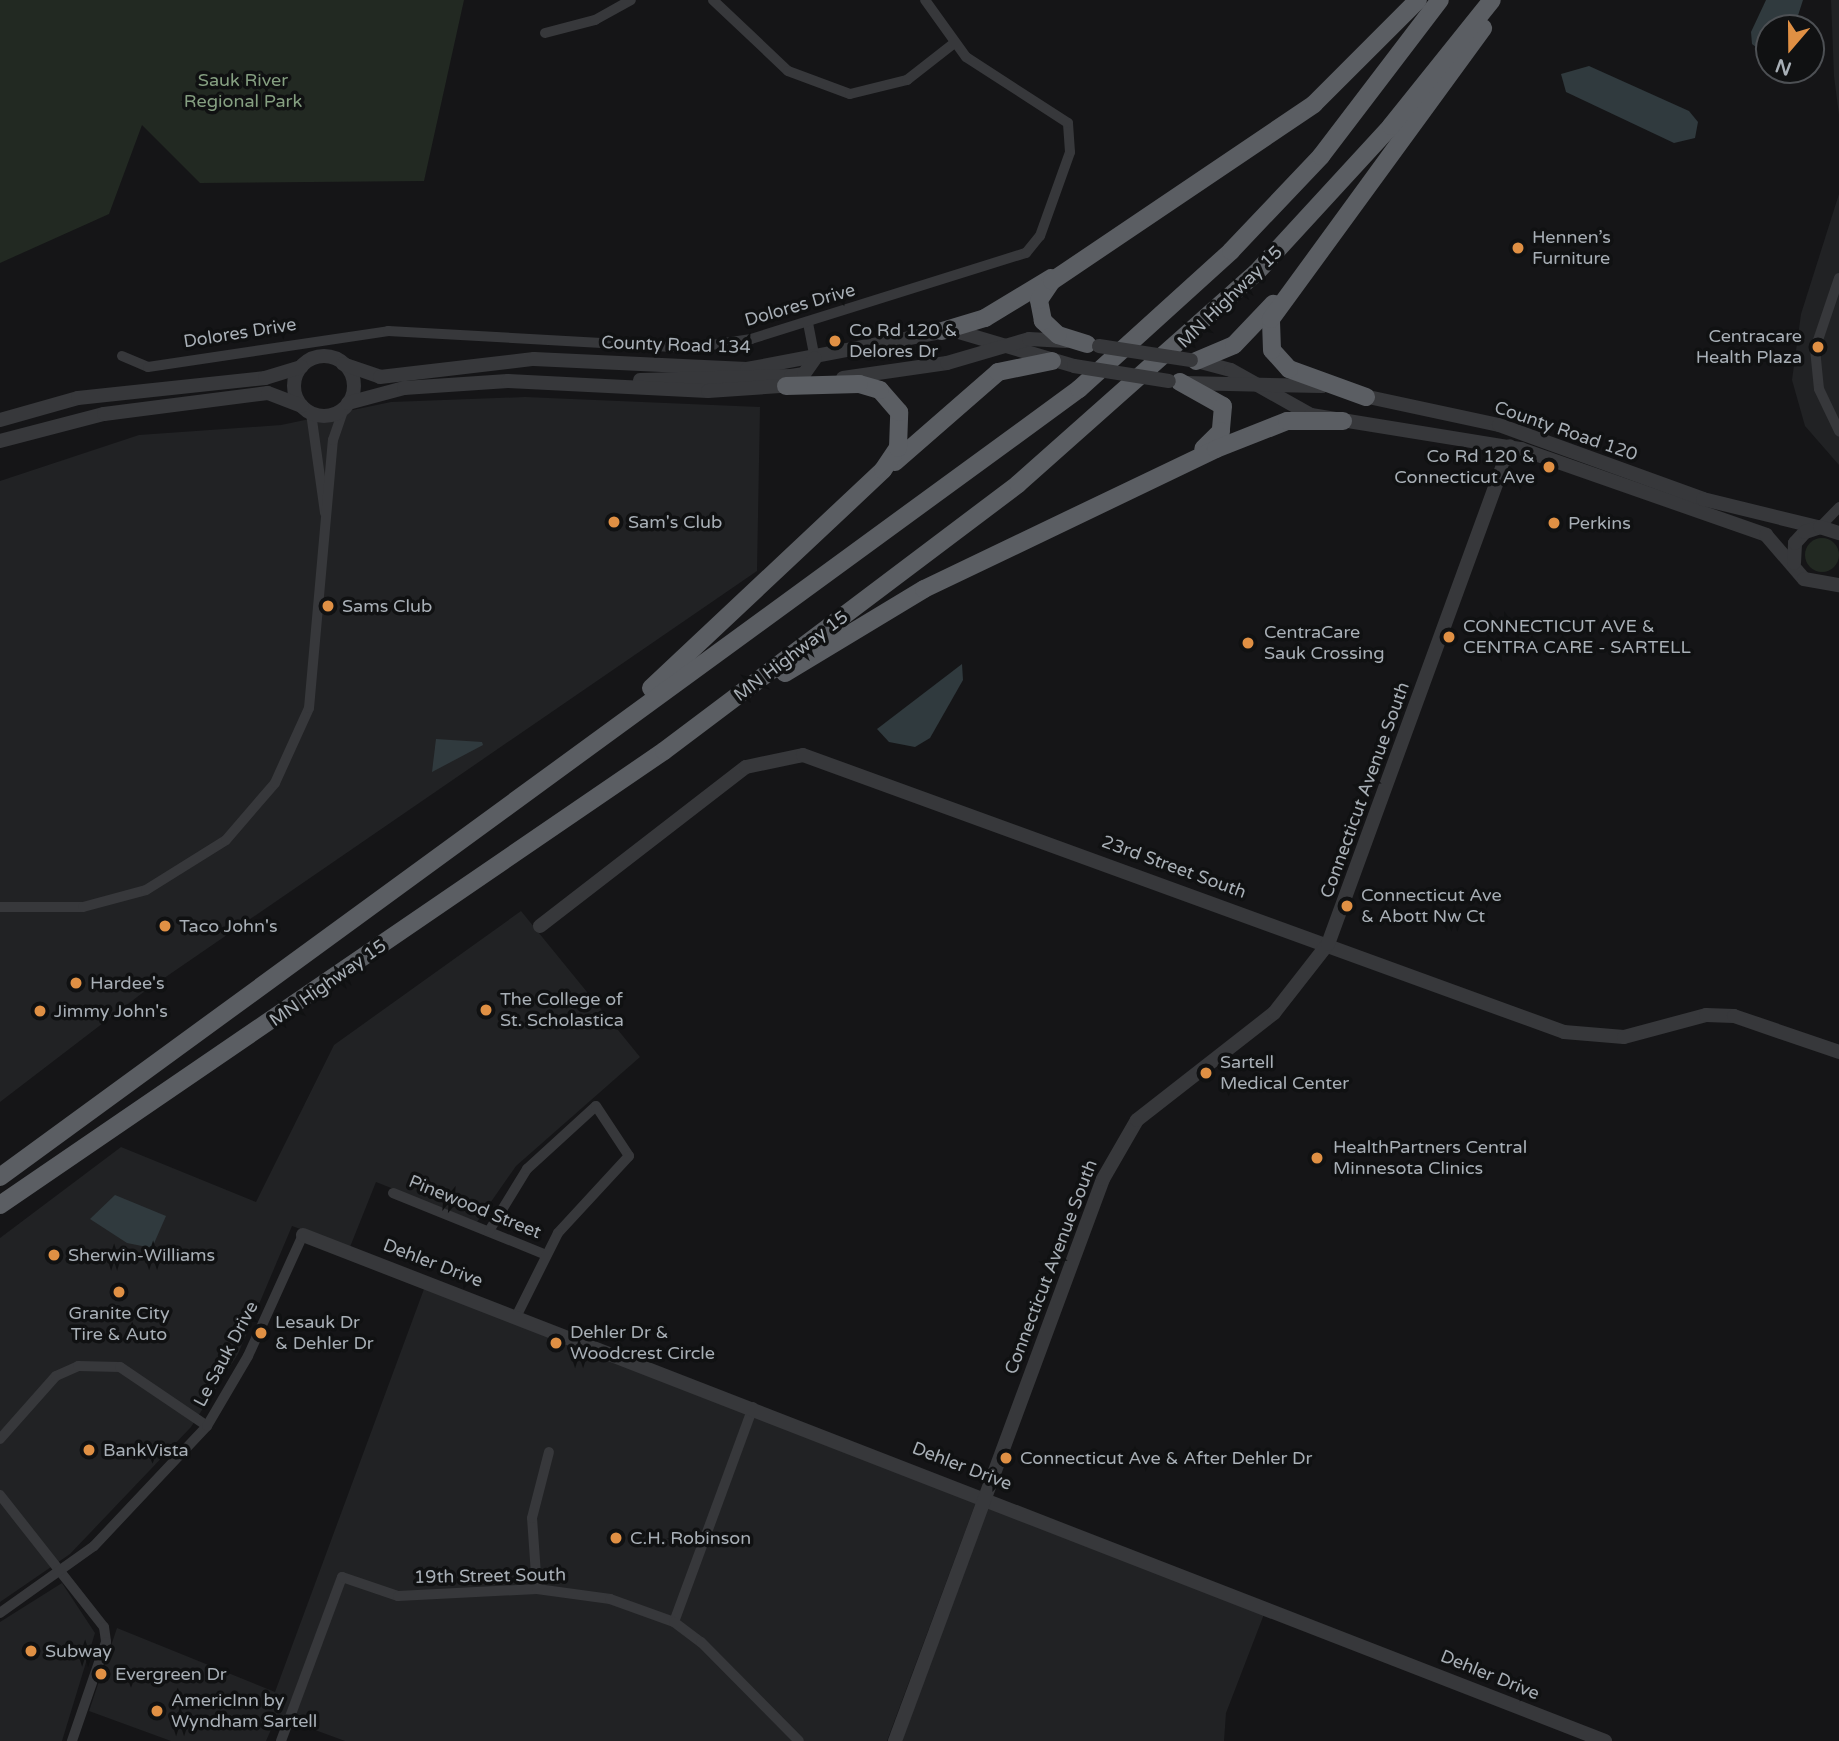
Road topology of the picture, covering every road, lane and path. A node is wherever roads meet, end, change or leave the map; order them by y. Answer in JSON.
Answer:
{"nodes":[{"id":1,"x":631,"y":0,"type":"edge"},
{"id":2,"x":713,"y":0,"type":"edge"},
{"id":3,"x":925,"y":0,"type":"edge"},
{"id":4,"x":1418,"y":0,"type":"edge"},
{"id":5,"x":1440,"y":0,"type":"edge"},
{"id":6,"x":1492,"y":0,"type":"edge"},
{"id":7,"x":1500,"y":0,"type":"edge"},
{"id":8,"x":545,"y":33,"type":"dead end"},
{"id":9,"x":953,"y":44,"type":"junction"},
{"id":10,"x":1060,"y":273,"type":"junction"},
{"id":11,"x":1839,"y":278,"type":"edge"},
{"id":12,"x":1292,"y":284,"type":"junction"},
{"id":13,"x":808,"y":323,"type":"junction"},
{"id":14,"x":942,"y":331,"type":"junction"},
{"id":15,"x":1007,"y":345,"type":"junction"},
{"id":16,"x":1093,"y":345,"type":"junction"},
{"id":17,"x":122,"y":356,"type":"dead end"},
{"id":18,"x":815,"y":358,"type":"junction"},
{"id":19,"x":1194,"y":360,"type":"junction"},
{"id":20,"x":1052,"y":361,"type":"junction"},
{"id":21,"x":343,"y":364,"type":"junction"},
{"id":22,"x":1074,"y":366,"type":"joint"},
{"id":23,"x":301,"y":367,"type":"junction"},
{"id":24,"x":1174,"y":382,"type":"junction"},
{"id":25,"x":586,"y":383,"type":"junction"},
{"id":26,"x":786,"y":386,"type":"junction"},
{"id":27,"x":1258,"y":386,"type":"junction"},
{"id":28,"x":1366,"y":397,"type":"junction"},
{"id":29,"x":346,"y":405,"type":"junction"},
{"id":30,"x":306,"y":410,"type":"junction"},
{"id":31,"x":0,"y":420,"type":"edge"},
{"id":32,"x":1343,"y":421,"type":"junction"},
{"id":33,"x":1839,"y":431,"type":"edge"},
{"id":34,"x":0,"y":441,"type":"edge"},
{"id":35,"x":1510,"y":446,"type":"junction"},
{"id":36,"x":1171,"y":470,"type":"junction"},
{"id":37,"x":848,"y":504,"type":"junction"},
{"id":38,"x":1839,"y":507,"type":"edge"},
{"id":39,"x":326,"y":519,"type":"junction"},
{"id":40,"x":1819,"y":527,"type":"junction"},
{"id":41,"x":1839,"y":533,"type":"edge"},
{"id":42,"x":1795,"y":566,"type":"junction"},
{"id":43,"x":1835,"y":583,"type":"edge"},
{"id":44,"x":664,"y":751,"type":"junction"},
{"id":45,"x":559,"y":769,"type":"junction"},
{"id":46,"x":0,"y":907,"type":"edge"},
{"id":47,"x":540,"y":926,"type":"dead end"},
{"id":48,"x":1328,"y":944,"type":"junction"},
{"id":49,"x":1839,"y":1052,"type":"edge"},
{"id":50,"x":0,"y":1177,"type":"edge"},
{"id":51,"x":393,"y":1193,"type":"dead end"},
{"id":52,"x":0,"y":1205,"type":"edge"},
{"id":53,"x":489,"y":1231,"type":"junction"},
{"id":54,"x":303,"y":1234,"type":"joint"},
{"id":55,"x":544,"y":1254,"type":"junction"},
{"id":56,"x":517,"y":1315,"type":"junction"},
{"id":57,"x":753,"y":1407,"type":"junction"},
{"id":58,"x":206,"y":1426,"type":"junction"},
{"id":59,"x":0,"y":1438,"type":"edge"},
{"id":60,"x":549,"y":1452,"type":"dead end"},
{"id":61,"x":0,"y":1495,"type":"edge"},
{"id":62,"x":985,"y":1495,"type":"junction"},
{"id":63,"x":62,"y":1572,"type":"junction"},
{"id":64,"x":537,"y":1589,"type":"junction"},
{"id":65,"x":0,"y":1613,"type":"edge"},
{"id":66,"x":674,"y":1622,"type":"junction"},
{"id":67,"x":72,"y":1741,"type":"edge"},
{"id":68,"x":281,"y":1741,"type":"edge"},
{"id":69,"x":799,"y":1741,"type":"edge"},
{"id":70,"x":895,"y":1741,"type":"edge"},
{"id":71,"x":1605,"y":1741,"type":"edge"}],
"edges":[{"from":1,"to":8,"type":"street"},
{"from":2,"to":9,"type":"street"},
{"from":3,"to":9,"type":"street","name":"Dolores Drive"},
{"from":4,"to":10,"type":"highway"},
{"from":5,"to":45,"type":"highway","name":"MN Highway 15"},
{"from":6,"to":44,"type":"highway","name":"MN Highway 15"},
{"from":7,"to":12,"type":"highway"},
{"from":9,"to":13,"type":"street","name":"Dolores Drive"},
{"from":10,"to":14,"type":"highway"},
{"from":10,"to":16,"type":"highway"},
{"from":11,"to":33,"type":"street"},
{"from":12,"to":19,"type":"highway"},
{"from":12,"to":28,"type":"highway"},
{"from":13,"to":17,"type":"street","name":"Dolores Drive"},
{"from":13,"to":18,"type":"street"},
{"from":14,"to":15,"type":"street","name":"County Road 134"},
{"from":14,"to":18,"type":"street","name":"County Road 134"},
{"from":15,"to":16,"type":"street","name":"County Road 134"},
{"from":15,"to":20,"type":"street","name":"County Road 134"},
{"from":15,"to":26,"type":"street","name":"County Road 134"},
{"from":16,"to":19,"type":"street","name":"County Road 120","bridge":true},
{"from":18,"to":21,"type":"street","name":"County Road 134"},
{"from":18,"to":25,"type":"street"},
{"from":19,"to":27,"type":"street","name":"County Road 120"},
{"from":20,"to":22,"type":"street","name":"County Road 134"},
{"from":20,"to":37,"type":"highway"},
{"from":21,"to":23,"type":"street"},
{"from":21,"to":29,"type":"street"},
{"from":22,"to":24,"type":"street","name":"County Road 120","bridge":true},
{"from":23,"to":30,"type":"street"},
{"from":23,"to":31,"type":"street"},
{"from":24,"to":27,"type":"street","name":"County Road 120"},
{"from":24,"to":36,"type":"highway"},
{"from":25,"to":26,"type":"street","name":"County Road 134"},
{"from":25,"to":29,"type":"street","name":"County Road 134"},
{"from":26,"to":37,"type":"highway"},
{"from":27,"to":28,"type":"street","name":"County Road 120"},
{"from":27,"to":32,"type":"street","name":"County Road 120"},
{"from":28,"to":40,"type":"street","name":"County Road 120"},
{"from":29,"to":30,"type":"street"},
{"from":29,"to":39,"type":"street"},
{"from":30,"to":34,"type":"street"},
{"from":30,"to":39,"type":"street"},
{"from":32,"to":35,"type":"street","name":"County Road 120"},
{"from":32,"to":36,"type":"highway"},
{"from":35,"to":42,"type":"street","name":"County Road 120"},
{"from":35,"to":48,"type":"street","name":"Connecticut Avenue South"},
{"from":36,"to":44,"type":"highway"},
{"from":37,"to":45,"type":"highway"},
{"from":38,"to":40,"type":"street"},
{"from":39,"to":46,"type":"street"},
{"from":40,"to":41,"type":"street","name":"County Road 120"},
{"from":40,"to":42,"type":"street"},
{"from":42,"to":43,"type":"street","name":"County Road 120"},
{"from":44,"to":52,"type":"highway","name":"MN Highway 15"},
{"from":45,"to":50,"type":"highway","name":"MN Highway 15"},
{"from":47,"to":48,"type":"street","name":"23rd Street South"},
{"from":48,"to":49,"type":"street","name":"23rd Street South"},
{"from":48,"to":62,"type":"street","name":"Connecticut Avenue South"},
{"from":51,"to":53,"type":"street","name":"Pinewood Street"},
{"from":53,"to":55,"type":"street","name":"Pinewood Street"},
{"from":53,"to":55,"type":"street"},
{"from":54,"to":56,"type":"street","name":"Dehler Drive"},
{"from":54,"to":58,"type":"street","name":"Le Sauk Drive"},
{"from":55,"to":56,"type":"street"},
{"from":56,"to":57,"type":"street","name":"Dehler Drive"},
{"from":57,"to":62,"type":"street","name":"Dehler Drive"},
{"from":57,"to":66,"type":"street"},
{"from":58,"to":59,"type":"street"},
{"from":58,"to":63,"type":"street","name":"Le Sauk Drive"},
{"from":60,"to":64,"type":"street"},
{"from":61,"to":63,"type":"street"},
{"from":62,"to":70,"type":"street","name":"Connecticut Avenue South"},
{"from":62,"to":71,"type":"street","name":"Dehler Drive"},
{"from":63,"to":65,"type":"street","name":"Le Sauk Drive"},
{"from":63,"to":67,"type":"street"},
{"from":64,"to":66,"type":"street","name":"19th Street South"},
{"from":64,"to":68,"type":"street","name":"19th Street South"},
{"from":66,"to":69,"type":"street","name":"19th Street South"}]}
